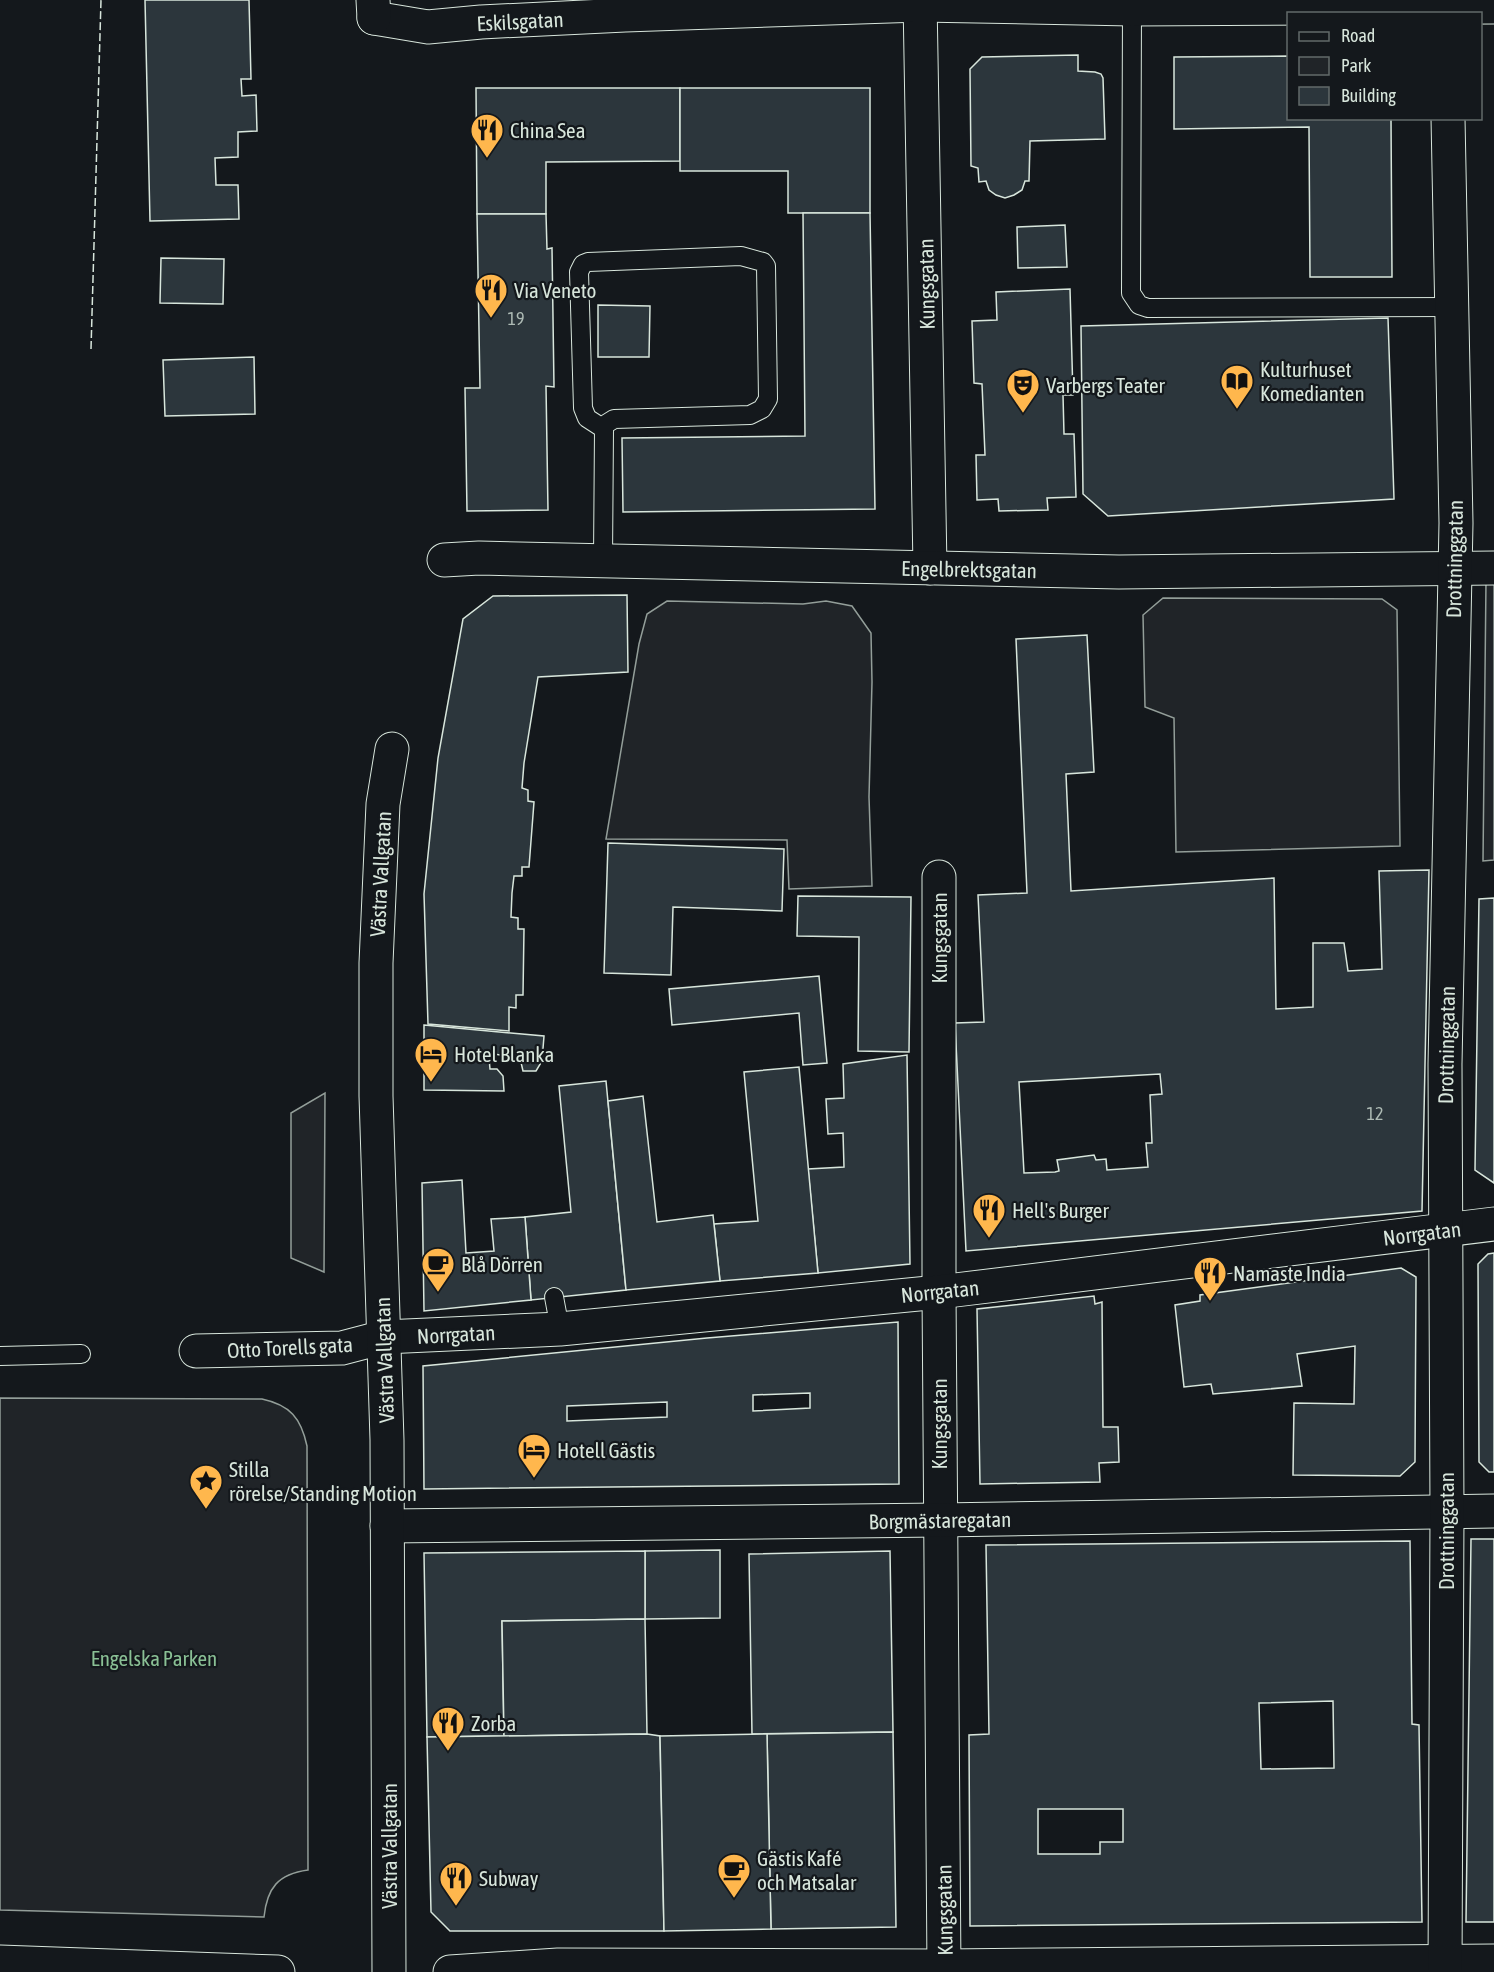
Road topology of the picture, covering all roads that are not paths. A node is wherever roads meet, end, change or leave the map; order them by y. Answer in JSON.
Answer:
{"nodes":[{"id":1,"x":920,"y":2,"type":"edge"},
{"id":2,"x":1446,"y":7,"type":"edge"},
{"id":3,"x":1494,"y":7,"type":"edge"},
{"id":4,"x":373,"y":9,"type":"edge"},
{"id":5,"x":1132,"y":9,"type":"junction"},
{"id":6,"x":1448,"y":120,"type":"edge"},
{"id":7,"x":1452,"y":307,"type":"junction"},
{"id":8,"x":604,"y":429,"type":"junction"},
{"id":9,"x":444,"y":560,"type":"dead end"},
{"id":10,"x":603,"y":560,"type":"junction"},
{"id":11,"x":930,"y":568,"type":"junction"},
{"id":12,"x":1494,"y":568,"type":"edge"},
{"id":13,"x":1454,"y":569,"type":"junction"},
{"id":14,"x":392,"y":749,"type":"dead end"},
{"id":15,"x":939,"y":877,"type":"dead end"},
{"id":16,"x":1494,"y":1224,"type":"edge"},
{"id":17,"x":1445,"y":1230,"type":"junction"},
{"id":18,"x":939,"y":1292,"type":"junction"},
{"id":19,"x":384,"y":1337,"type":"junction"},
{"id":20,"x":196,"y":1351,"type":"dead end"},
{"id":21,"x":81,"y":1354,"type":"dead end"},
{"id":22,"x":0,"y":1356,"type":"edge"},
{"id":23,"x":1494,"y":1511,"type":"edge"},
{"id":24,"x":1447,"y":1512,"type":"junction"},
{"id":25,"x":940,"y":1520,"type":"junction"},
{"id":26,"x":387,"y":1526,"type":"junction"},
{"id":27,"x":1494,"y":1961,"type":"edge"},
{"id":28,"x":0,"y":1962,"type":"edge"},
{"id":29,"x":1445,"y":1967,"type":"edge"},
{"id":30,"x":944,"y":1969,"type":"edge"},
{"id":31,"x":278,"y":1972,"type":"edge"},
{"id":32,"x":389,"y":1972,"type":"edge"},
{"id":33,"x":450,"y":1972,"type":"edge"}],
"edges":[{"from":1,"to":4,"type":"street","name":"Eskilsgatan"},
{"from":1,"to":5,"type":"street","name":"Eskilsgatan"},
{"from":1,"to":11,"type":"street","name":"Kungsgatan"},
{"from":2,"to":3,"type":"street","name":"Eskilsgatan"},
{"from":2,"to":5,"type":"street","name":"Eskilsgatan"},
{"from":5,"to":7,"type":"lane"},
{"from":6,"to":7,"type":"street","name":"Drottninggatan"},
{"from":7,"to":13,"type":"street","name":"Drottninggatan"},
{"from":8,"to":8,"type":"lane"},
{"from":8,"to":10,"type":"lane"},
{"from":9,"to":10,"type":"street","name":"Engelbrektsgatan"},
{"from":10,"to":11,"type":"street","name":"Engelbrektsgatan"},
{"from":11,"to":13,"type":"street","name":"Engelbrektsgatan"},
{"from":12,"to":13,"type":"street","name":"Engelbrektsgatan"},
{"from":13,"to":17,"type":"street","name":"Drottninggatan"},
{"from":14,"to":19,"type":"street","name":"Västra Vallgatan"},
{"from":15,"to":18,"type":"street","name":"Kungsgatan"},
{"from":16,"to":17,"type":"street","name":"Norrgatan"},
{"from":17,"to":18,"type":"street","name":"Norrgatan"},
{"from":17,"to":24,"type":"street","name":"Drottninggatan"},
{"from":18,"to":19,"type":"street","name":"Norrgatan"},
{"from":18,"to":25,"type":"street","name":"Kungsgatan"},
{"from":19,"to":20,"type":"street","name":"Otto Torells gata"},
{"from":19,"to":26,"type":"street","name":"Västra Vallgatan"},
{"from":21,"to":22,"type":"lane"},
{"from":23,"to":24,"type":"street","name":"Borgmästaregatan"},
{"from":24,"to":25,"type":"street","name":"Borgmästaregatan"},
{"from":24,"to":29,"type":"street","name":"Drottninggatan"},
{"from":25,"to":26,"type":"street","name":"Borgmästaregatan"},
{"from":25,"to":30,"type":"street","name":"Kungsgatan"},
{"from":26,"to":32,"type":"street","name":"Västra Vallgatan"},
{"from":27,"to":29,"type":"street"},
{"from":28,"to":31,"type":"street"},
{"from":29,"to":30,"type":"street"},
{"from":30,"to":33,"type":"street"}]}
